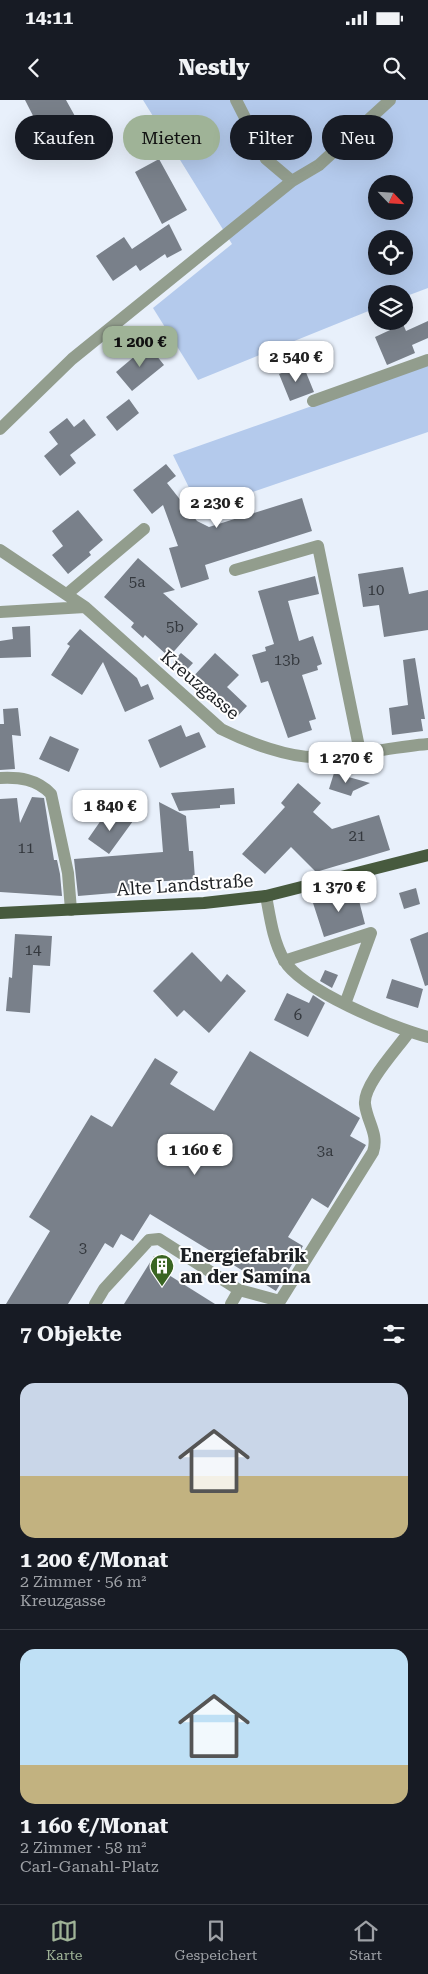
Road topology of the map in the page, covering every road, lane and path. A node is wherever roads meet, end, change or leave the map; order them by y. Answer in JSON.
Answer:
{"nodes":[{"id":1,"x":236,"y":100,"type":"edge"},
{"id":2,"x":390,"y":100,"type":"edge"},
{"id":3,"x":292,"y":181,"type":"junction"},
{"id":4,"x":428,"y":360,"type":"edge"},
{"id":5,"x":313,"y":401,"type":"dead end"},
{"id":6,"x":0,"y":429,"type":"edge"},
{"id":7,"x":144,"y":529,"type":"dead end"},
{"id":8,"x":0,"y":550,"type":"edge"},
{"id":9,"x":236,"y":570,"type":"dead end"},
{"id":10,"x":67,"y":594,"type":"junction"},
{"id":11,"x":85,"y":607,"type":"junction"},
{"id":12,"x":0,"y":612,"type":"edge"},
{"id":13,"x":428,"y":744,"type":"edge"},
{"id":14,"x":360,"y":752,"type":"junction"},
{"id":15,"x":0,"y":778,"type":"edge"},
{"id":16,"x":428,"y":854,"type":"edge"},
{"id":17,"x":266,"y":896,"type":"junction"},
{"id":18,"x":70,"y":910,"type":"junction"},
{"id":19,"x":0,"y":913,"type":"edge"},
{"id":20,"x":284,"y":961,"type":"junction"},
{"id":21,"x":345,"y":1004,"type":"junction"},
{"id":22,"x":409,"y":1032,"type":"junction"},
{"id":23,"x":428,"y":1037,"type":"edge"},
{"id":24,"x":239,"y":1290,"type":"junction"},
{"id":25,"x":95,"y":1304,"type":"edge"},
{"id":26,"x":231,"y":1304,"type":"edge"}],
"edges":[{"from":1,"to":3,"type":"street"},
{"from":2,"to":3,"type":"street"},
{"from":3,"to":6,"type":"street"},
{"from":4,"to":5,"type":"street"},
{"from":7,"to":10,"type":"street"},
{"from":8,"to":10,"type":"street","name":"Kreuzgasse"},
{"from":9,"to":14,"type":"street"},
{"from":10,"to":11,"type":"street","name":"Kreuzgasse"},
{"from":11,"to":12,"type":"street"},
{"from":11,"to":14,"type":"street","name":"Kreuzgasse"},
{"from":13,"to":14,"type":"street","name":"Kreuzgasse"},
{"from":15,"to":18,"type":"street"},
{"from":16,"to":17,"type":"main road","name":"Alte Landstraße"},
{"from":17,"to":18,"type":"main road","name":"Alte Landstraße"},
{"from":17,"to":20,"type":"street"},
{"from":18,"to":19,"type":"main road","name":"Alte Landstraße"},
{"from":20,"to":21,"type":"street"},
{"from":20,"to":21,"type":"street"},
{"from":21,"to":22,"type":"street"},
{"from":22,"to":23,"type":"street"},
{"from":22,"to":24,"type":"street"},
{"from":24,"to":25,"type":"street"},
{"from":24,"to":26,"type":"street"}]}
